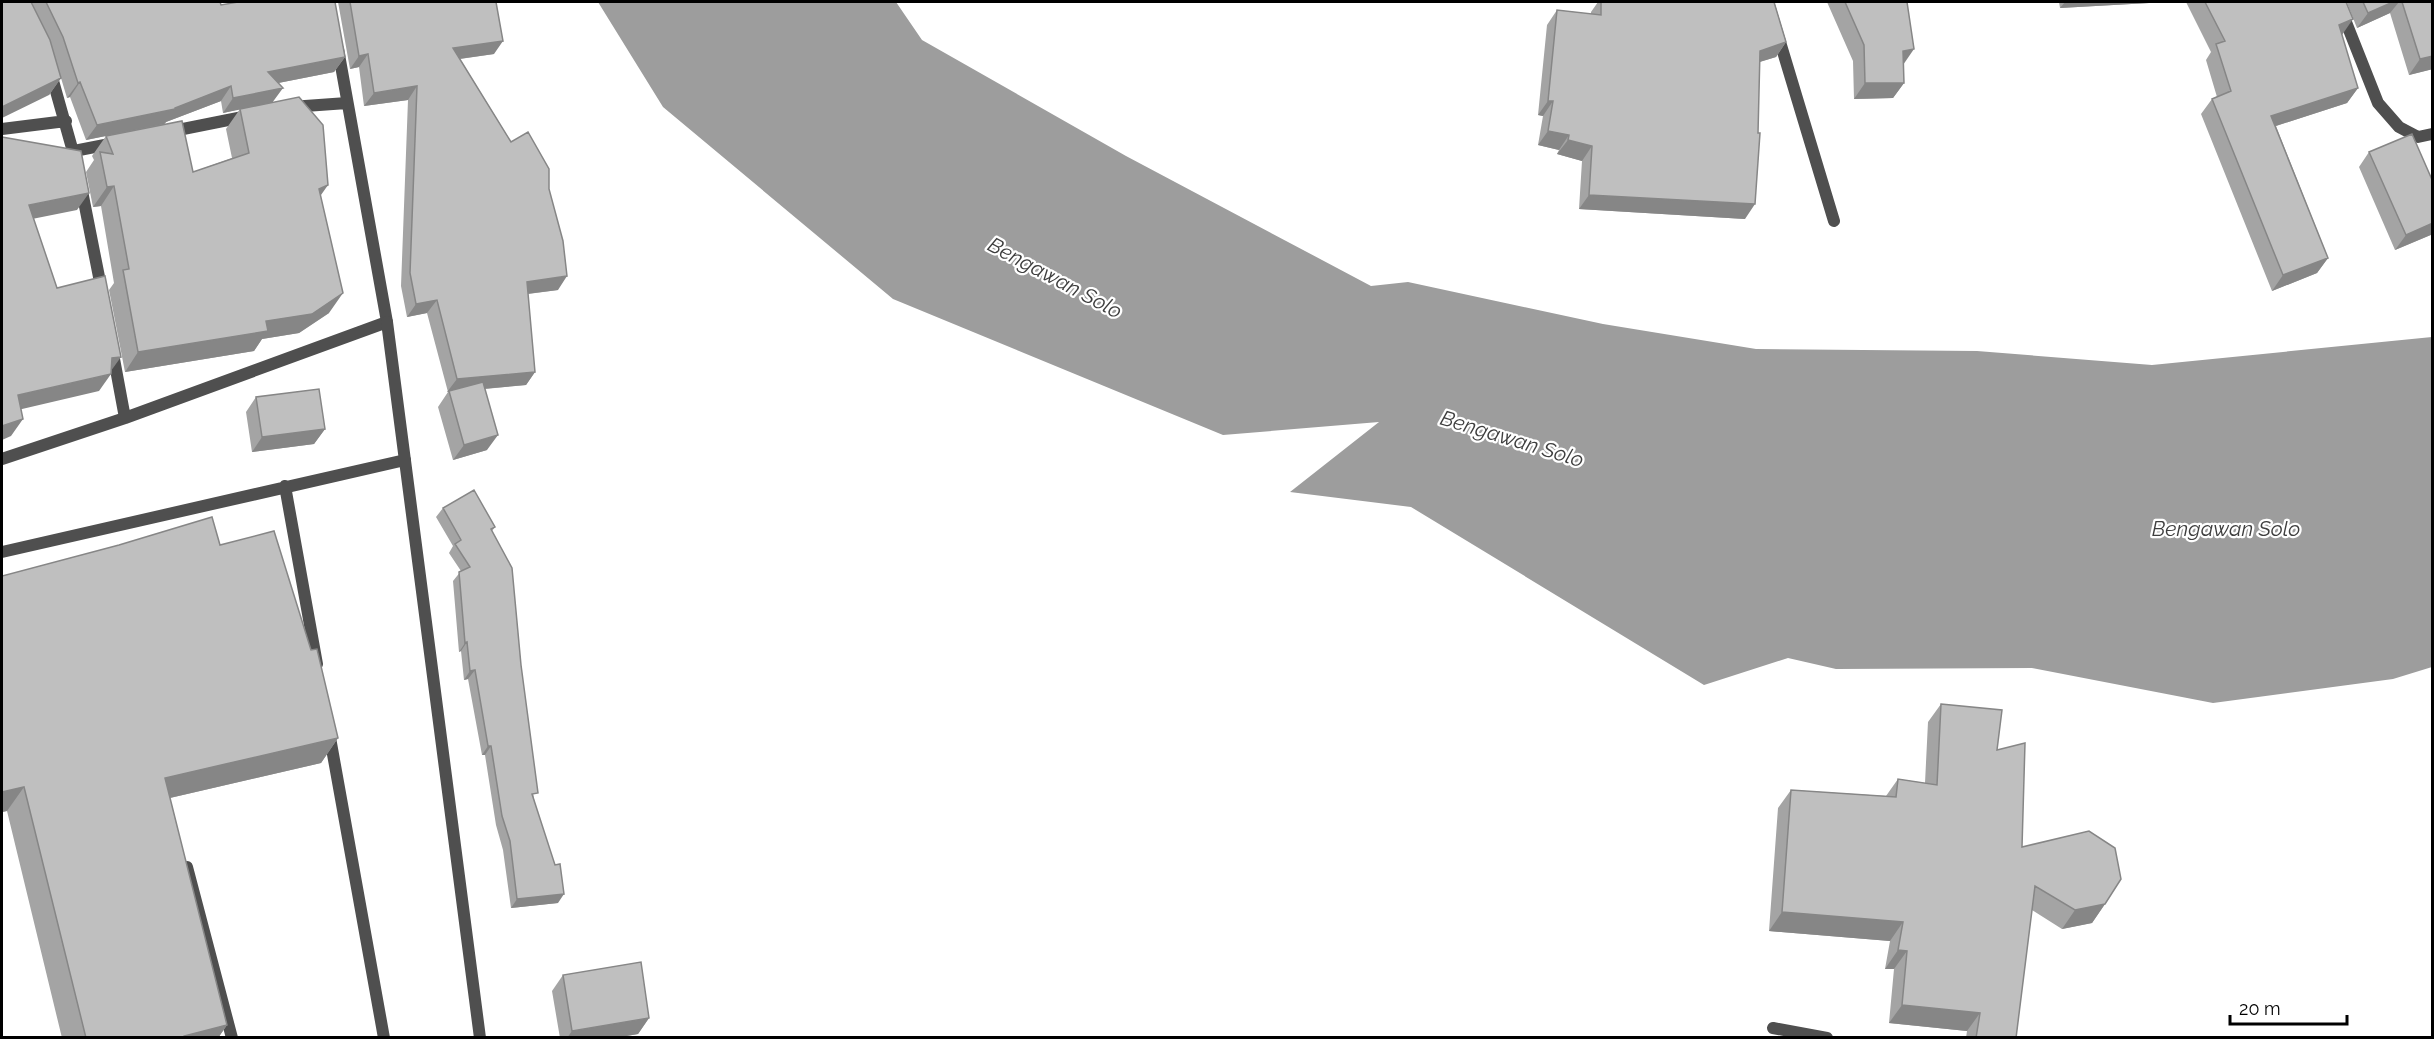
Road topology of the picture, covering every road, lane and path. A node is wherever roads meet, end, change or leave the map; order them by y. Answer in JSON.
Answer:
{"nodes":[{"id":1,"x":1768,"y":2,"type":"edge"},
{"id":2,"x":2338,"y":2,"type":"edge"},
{"id":3,"x":336,"y":35,"type":"edge"},
{"id":4,"x":45,"y":55,"type":"edge"},
{"id":5,"x":347,"y":103,"type":"junction"},
{"id":6,"x":66,"y":121,"type":"junction"},
{"id":7,"x":2,"y":129,"type":"edge"},
{"id":8,"x":2433,"y":134,"type":"edge"},
{"id":9,"x":153,"y":135,"type":"edge"},
{"id":10,"x":131,"y":140,"type":"edge"},
{"id":11,"x":74,"y":151,"type":"junction"},
{"id":12,"x":1834,"y":221,"type":"dead end"},
{"id":13,"x":103,"y":299,"type":"edge"},
{"id":14,"x":387,"y":322,"type":"junction"},
{"id":15,"x":110,"y":334,"type":"edge"},
{"id":16,"x":125,"y":418,"type":"junction"},
{"id":17,"x":2,"y":459,"type":"edge"},
{"id":18,"x":405,"y":460,"type":"junction"},
{"id":19,"x":285,"y":486,"type":"junction"},
{"id":20,"x":2,"y":552,"type":"edge"},
{"id":21,"x":319,"y":674,"type":"edge"},
{"id":22,"x":327,"y":721,"type":"edge"},
{"id":23,"x":184,"y":856,"type":"edge"},
{"id":24,"x":1773,"y":1028,"type":"dead end"},
{"id":25,"x":232,"y":1038,"type":"edge"},
{"id":26,"x":384,"y":1038,"type":"edge"},
{"id":27,"x":480,"y":1038,"type":"edge"},
{"id":28,"x":1827,"y":1038,"type":"edge"}],
"edges":[{"from":1,"to":12,"type":"street"},
{"from":2,"to":8,"type":"street"},
{"from":3,"to":5,"type":"street"},
{"from":4,"to":6,"type":"street"},
{"from":5,"to":9,"type":"street"},
{"from":5,"to":14,"type":"street"},
{"from":6,"to":7,"type":"street"},
{"from":6,"to":11,"type":"street"},
{"from":10,"to":11,"type":"street"},
{"from":11,"to":13,"type":"street"},
{"from":14,"to":16,"type":"street"},
{"from":14,"to":18,"type":"street"},
{"from":15,"to":16,"type":"street"},
{"from":16,"to":17,"type":"street"},
{"from":18,"to":19,"type":"street"},
{"from":18,"to":27,"type":"street"},
{"from":19,"to":20,"type":"street"},
{"from":19,"to":21,"type":"street"},
{"from":22,"to":26,"type":"street"},
{"from":23,"to":25,"type":"street"},
{"from":24,"to":28,"type":"street"}]}
